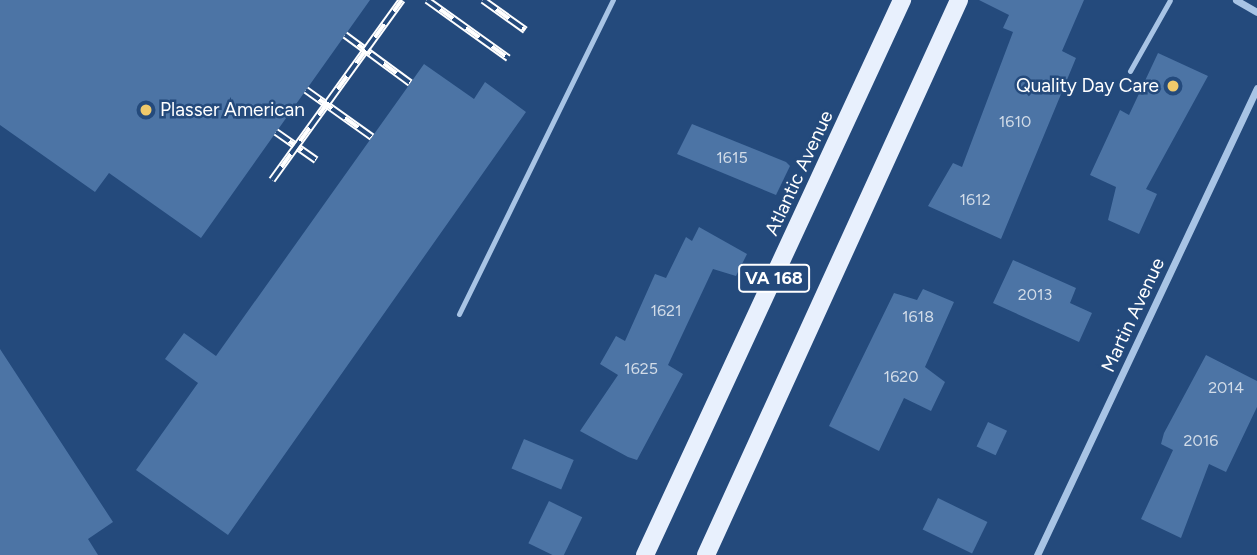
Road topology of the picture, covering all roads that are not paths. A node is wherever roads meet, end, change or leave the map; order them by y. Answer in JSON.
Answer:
{"nodes":[{"id":1,"x":613,"y":0,"type":"edge"},
{"id":2,"x":902,"y":0,"type":"edge"},
{"id":3,"x":959,"y":0,"type":"edge"},
{"id":4,"x":1170,"y":0,"type":"edge"},
{"id":5,"x":1236,"y":0,"type":"edge"},
{"id":6,"x":1257,"y":12,"type":"edge"},
{"id":7,"x":1130,"y":71,"type":"dead end"},
{"id":8,"x":1257,"y":88,"type":"edge"},
{"id":9,"x":459,"y":314,"type":"dead end"},
{"id":10,"x":645,"y":555,"type":"edge"},
{"id":11,"x":706,"y":555,"type":"edge"},
{"id":12,"x":1037,"y":555,"type":"edge"}],
"edges":[{"from":1,"to":9,"type":"lane"},
{"from":2,"to":10,"type":"main road","name":"Atlantic Avenue","number":"VA 168"},
{"from":3,"to":11,"type":"main road","number":"VA 168"},
{"from":4,"to":7,"type":"lane"},
{"from":5,"to":6,"type":"street"},
{"from":8,"to":12,"type":"street","name":"Martin Avenue"}]}
